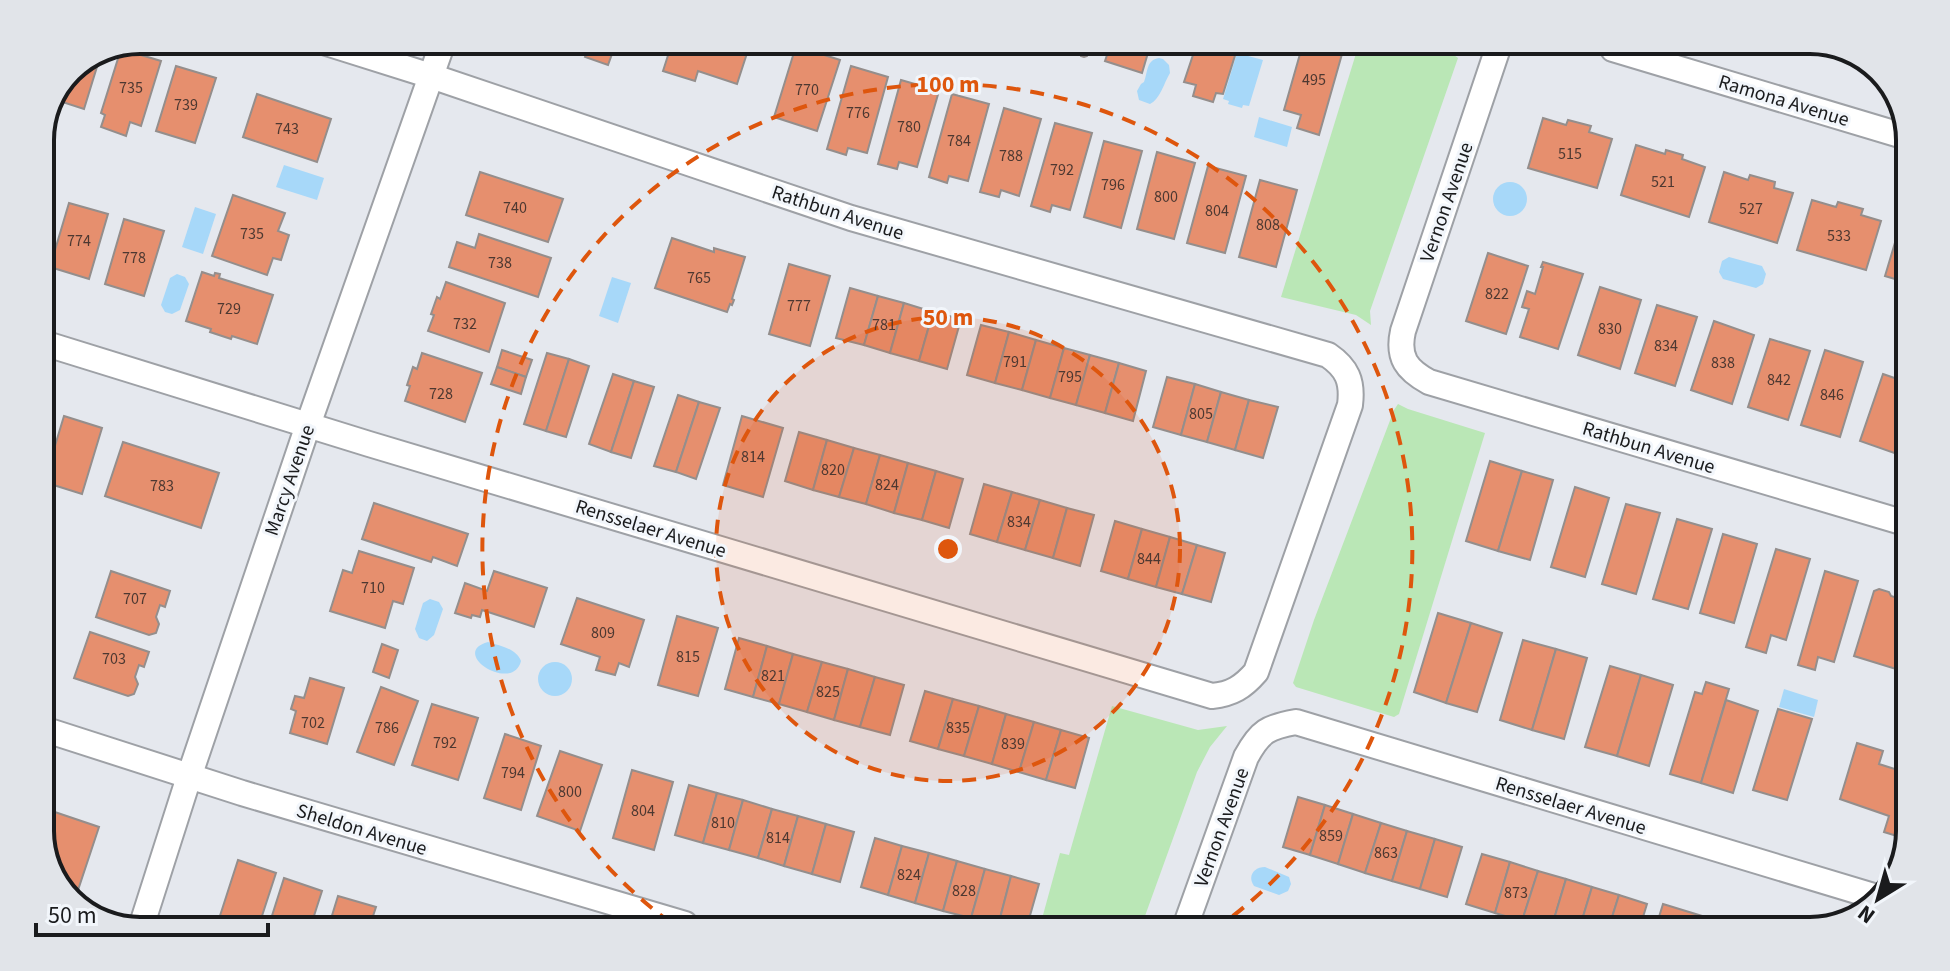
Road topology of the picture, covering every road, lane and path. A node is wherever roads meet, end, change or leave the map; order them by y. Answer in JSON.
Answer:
{"nodes":[{"id":1,"x":361,"y":54,"type":"edge"},
{"id":2,"x":439,"y":54,"type":"edge"},
{"id":3,"x":1496,"y":54,"type":"edge"},
{"id":4,"x":1630,"y":54,"type":"edge"},
{"id":5,"x":431,"y":76,"type":"junction"},
{"id":6,"x":1896,"y":134,"type":"edge"},
{"id":7,"x":54,"y":346,"type":"edge"},
{"id":8,"x":1402,"y":357,"type":"joint"},
{"id":9,"x":308,"y":425,"type":"junction"},
{"id":10,"x":1896,"y":520,"type":"edge"},
{"id":11,"x":1256,"y":672,"type":"joint"},
{"id":12,"x":1263,"y":731,"type":"joint"},
{"id":13,"x":54,"y":733,"type":"edge"},
{"id":14,"x":189,"y":777,"type":"junction"},
{"id":15,"x":1868,"y":894,"type":"edge"},
{"id":16,"x":144,"y":917,"type":"edge"},
{"id":17,"x":661,"y":917,"type":"edge"},
{"id":18,"x":1189,"y":917,"type":"edge"}],
"edges":[{"from":1,"to":5,"type":"street","name":"Rathbun Avenue"},
{"from":2,"to":5,"type":"street","name":"Marcy Avenue"},
{"from":3,"to":8,"type":"street","name":"Vernon Avenue"},
{"from":4,"to":6,"type":"street","name":"Ramona Avenue"},
{"from":5,"to":9,"type":"street","name":"Marcy Avenue"},
{"from":5,"to":11,"type":"street","name":"Rathbun Avenue"},
{"from":7,"to":9,"type":"street","name":"Rensselaer Avenue"},
{"from":8,"to":10,"type":"street","name":"Rathbun Avenue"},
{"from":9,"to":11,"type":"street","name":"Rensselaer Avenue"},
{"from":9,"to":14,"type":"street","name":"Marcy Avenue"},
{"from":12,"to":15,"type":"street","name":"Rensselaer Avenue"},
{"from":12,"to":18,"type":"street","name":"Vernon Avenue"},
{"from":13,"to":14,"type":"street","name":"Sheldon Avenue"},
{"from":14,"to":16,"type":"street","name":"Marcy Avenue"},
{"from":14,"to":17,"type":"street","name":"Sheldon Avenue"}]}
